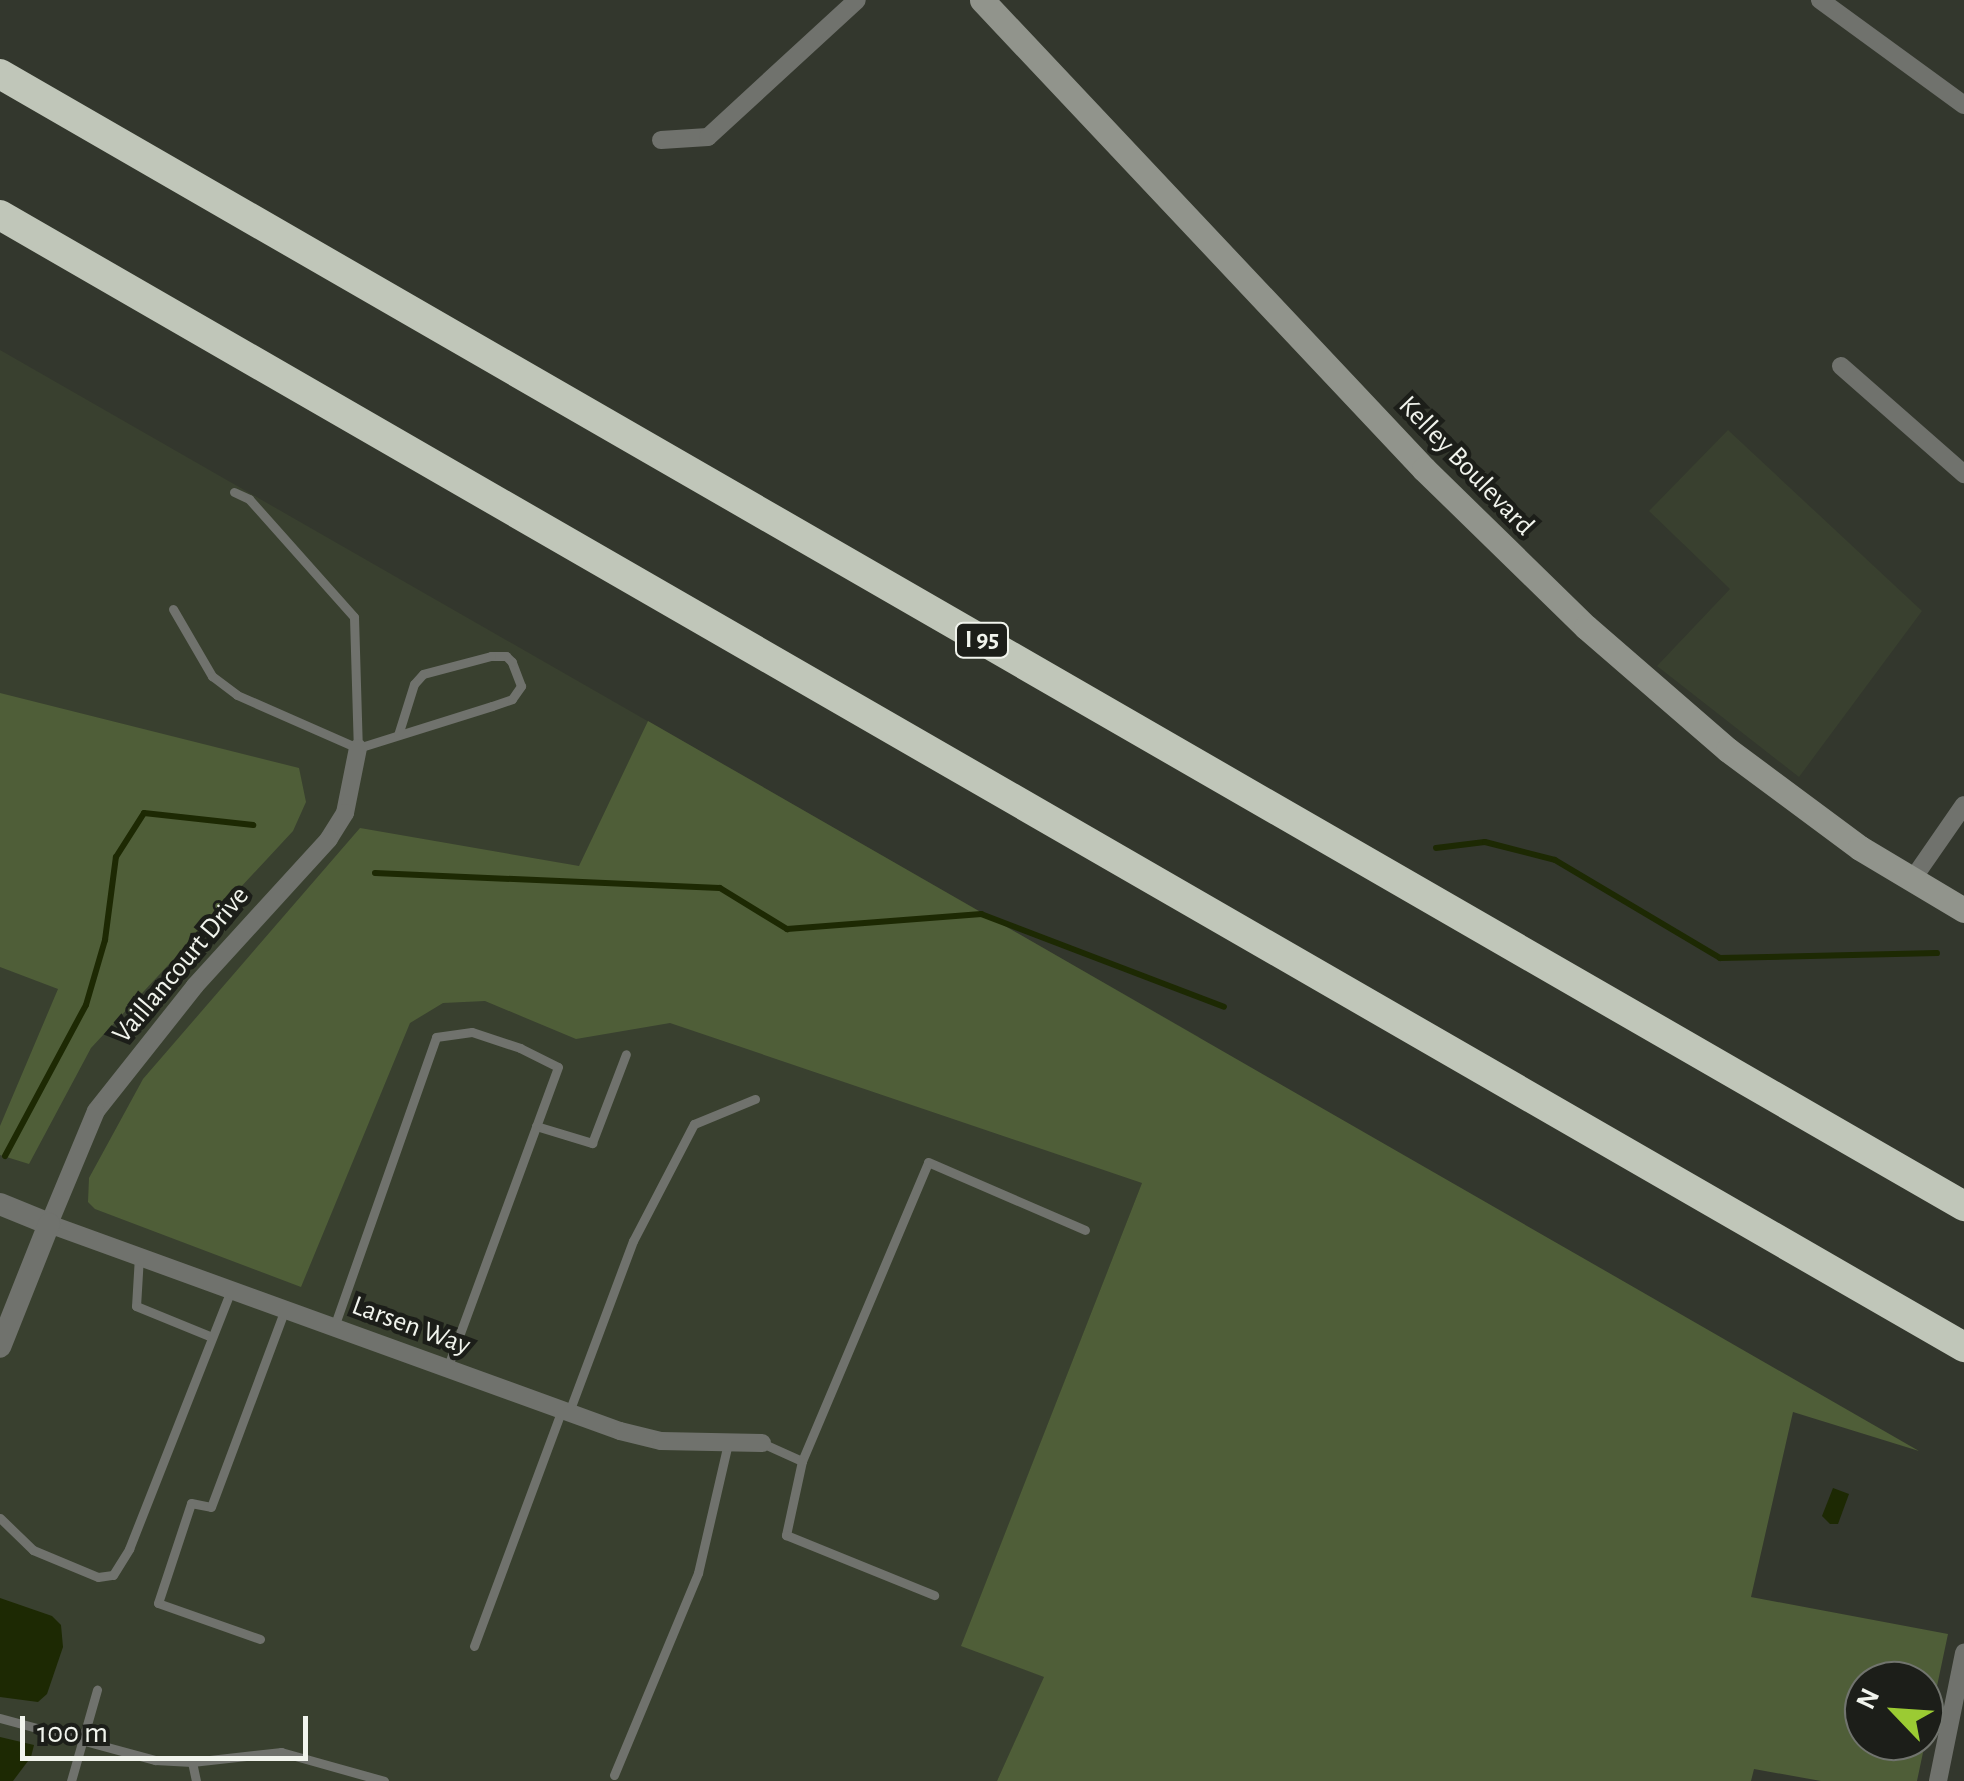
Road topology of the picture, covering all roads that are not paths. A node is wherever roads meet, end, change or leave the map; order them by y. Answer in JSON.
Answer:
{"nodes":[{"id":1,"x":857,"y":0,"type":"edge"},
{"id":2,"x":982,"y":0,"type":"edge"},
{"id":3,"x":1820,"y":0,"type":"edge"},
{"id":4,"x":0,"y":74,"type":"edge"},
{"id":5,"x":1964,"y":105,"type":"edge"},
{"id":6,"x":661,"y":140,"type":"dead end"},
{"id":7,"x":0,"y":215,"type":"edge"},
{"id":8,"x":1841,"y":366,"type":"dead end"},
{"id":9,"x":1964,"y":474,"type":"edge"},
{"id":10,"x":234,"y":492,"type":"dead end"},
{"id":11,"x":173,"y":610,"type":"dead end"},
{"id":12,"x":398,"y":736,"type":"junction"},
{"id":13,"x":358,"y":748,"type":"junction"},
{"id":14,"x":1964,"y":805,"type":"edge"},
{"id":15,"x":1912,"y":880,"type":"junction"},
{"id":16,"x":1964,"y":910,"type":"edge"},
{"id":17,"x":626,"y":1054,"type":"dead end"},
{"id":18,"x":755,"y":1100,"type":"dead end"},
{"id":19,"x":536,"y":1126,"type":"junction"},
{"id":20,"x":0,"y":1204,"type":"edge"},
{"id":21,"x":1964,"y":1206,"type":"edge"},
{"id":22,"x":49,"y":1224,"type":"junction"},
{"id":23,"x":1085,"y":1230,"type":"dead end"},
{"id":24,"x":139,"y":1256,"type":"junction"},
{"id":25,"x":231,"y":1290,"type":"junction"},
{"id":26,"x":285,"y":1309,"type":"junction"},
{"id":27,"x":334,"y":1327,"type":"junction"},
{"id":28,"x":212,"y":1338,"type":"junction"},
{"id":29,"x":0,"y":1348,"type":"edge"},
{"id":30,"x":1964,"y":1348,"type":"edge"},
{"id":31,"x":446,"y":1368,"type":"junction"},
{"id":32,"x":565,"y":1411,"type":"junction"},
{"id":33,"x":728,"y":1443,"type":"junction"},
{"id":34,"x":762,"y":1443,"type":"joint"},
{"id":35,"x":802,"y":1461,"type":"junction"},
{"id":36,"x":0,"y":1518,"type":"edge"},
{"id":37,"x":934,"y":1595,"type":"dead end"},
{"id":38,"x":260,"y":1638,"type":"dead end"},
{"id":39,"x":474,"y":1646,"type":"dead end"},
{"id":40,"x":1964,"y":1652,"type":"edge"},
{"id":41,"x":97,"y":1690,"type":"dead end"},
{"id":42,"x":0,"y":1718,"type":"edge"},
{"id":43,"x":82,"y":1741,"type":"junction"},
{"id":44,"x":192,"y":1762,"type":"junction"},
{"id":45,"x":614,"y":1775,"type":"dead end"},
{"id":46,"x":71,"y":1781,"type":"edge"},
{"id":47,"x":196,"y":1781,"type":"edge"},
{"id":48,"x":384,"y":1781,"type":"edge"},
{"id":49,"x":1938,"y":1781,"type":"edge"}],
"edges":[{"from":1,"to":6,"type":"street"},
{"from":2,"to":15,"type":"main road","name":"Kelley Boulevard"},
{"from":3,"to":5,"type":"street"},
{"from":4,"to":21,"type":"highway","number":"I 95"},
{"from":7,"to":30,"type":"highway"},
{"from":8,"to":9,"type":"street"},
{"from":10,"to":13,"type":"lane"},
{"from":11,"to":13,"type":"lane"},
{"from":12,"to":12,"type":"lane"},
{"from":12,"to":13,"type":"lane"},
{"from":13,"to":22,"type":"street","name":"Vaillancourt Drive"},
{"from":14,"to":15,"type":"street"},
{"from":15,"to":16,"type":"main road","name":"Kelley Boulevard"},
{"from":17,"to":19,"type":"lane"},
{"from":18,"to":32,"type":"lane"},
{"from":19,"to":27,"type":"lane"},
{"from":19,"to":31,"type":"lane"},
{"from":20,"to":22,"type":"street"},
{"from":22,"to":24,"type":"street","name":"Larsen Way"},
{"from":22,"to":29,"type":"street"},
{"from":23,"to":35,"type":"lane"},
{"from":24,"to":25,"type":"street","name":"Larsen Way"},
{"from":24,"to":28,"type":"lane"},
{"from":25,"to":26,"type":"street","name":"Larsen Way"},
{"from":25,"to":28,"type":"lane"},
{"from":26,"to":27,"type":"street","name":"Larsen Way"},
{"from":26,"to":38,"type":"lane"},
{"from":27,"to":31,"type":"street","name":"Larsen Way"},
{"from":28,"to":36,"type":"lane"},
{"from":31,"to":32,"type":"street","name":"Larsen Way"},
{"from":32,"to":33,"type":"street","name":"Larsen Way"},
{"from":32,"to":39,"type":"lane"},
{"from":33,"to":34,"type":"street","name":"Larsen Way"},
{"from":33,"to":45,"type":"lane"},
{"from":34,"to":35,"type":"lane"},
{"from":35,"to":37,"type":"lane"},
{"from":40,"to":49,"type":"street"},
{"from":41,"to":43,"type":"lane"},
{"from":42,"to":43,"type":"lane"},
{"from":43,"to":44,"type":"lane"},
{"from":43,"to":46,"type":"lane"},
{"from":44,"to":47,"type":"lane"},
{"from":44,"to":48,"type":"lane"}]}
